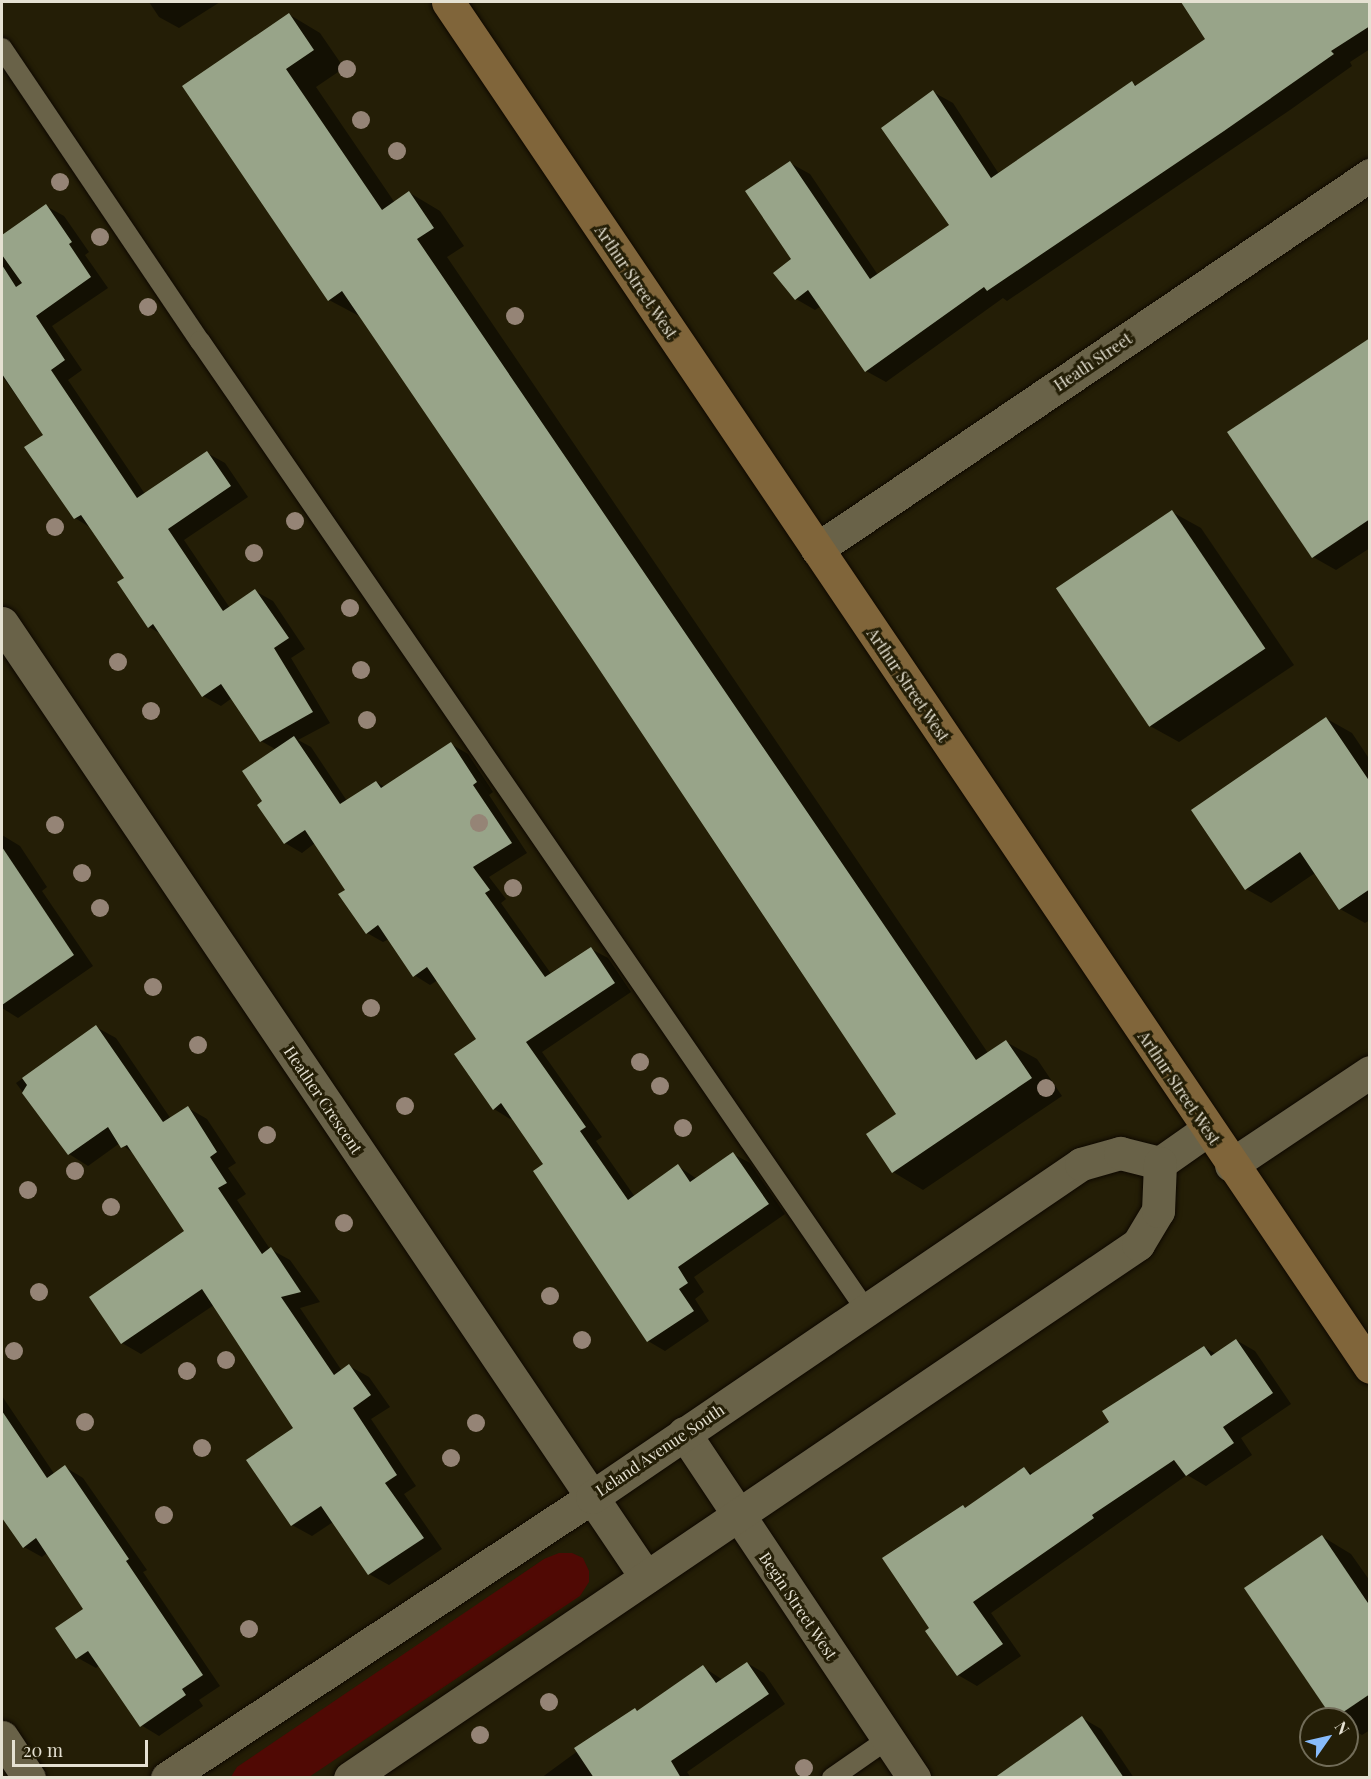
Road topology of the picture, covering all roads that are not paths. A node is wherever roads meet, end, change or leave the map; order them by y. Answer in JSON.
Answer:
{"nodes":[{"id":1,"x":448,"y":2,"type":"edge"},
{"id":2,"x":2,"y":48,"type":"edge"},
{"id":3,"x":1370,"y":176,"type":"edge"},
{"id":4,"x":817,"y":549,"type":"junction"},
{"id":5,"x":2,"y":623,"type":"edge"},
{"id":6,"x":1370,"y":1072,"type":"edge"},
{"id":7,"x":1207,"y":1130,"type":"junction"},
{"id":8,"x":1160,"y":1163,"type":"junction"},
{"id":9,"x":1231,"y":1165,"type":"junction"},
{"id":10,"x":866,"y":1310,"type":"junction"},
{"id":11,"x":1370,"y":1367,"type":"edge"},
{"id":12,"x":684,"y":1433,"type":"junction"},
{"id":13,"x":592,"y":1497,"type":"junction"},
{"id":14,"x":737,"y":1515,"type":"junction"},
{"id":15,"x":646,"y":1577,"type":"junction"},
{"id":16,"x":2,"y":1737,"type":"edge"},
{"id":17,"x":888,"y":1739,"type":"junction"},
{"id":18,"x":169,"y":1777,"type":"edge"},
{"id":19,"x":28,"y":1778,"type":"edge"},
{"id":20,"x":350,"y":1778,"type":"edge"},
{"id":21,"x":832,"y":1778,"type":"edge"},
{"id":22,"x":914,"y":1778,"type":"edge"}],
"edges":[{"from":1,"to":4,"type":"main road","name":"Arthur Street West"},
{"from":2,"to":10,"type":"lane"},
{"from":3,"to":4,"type":"street","name":"Heath Street"},
{"from":4,"to":7,"type":"main road","name":"Arthur Street West"},
{"from":5,"to":13,"type":"street","name":"Heather Crescent"},
{"from":6,"to":9,"type":"street"},
{"from":7,"to":8,"type":"street"},
{"from":7,"to":9,"type":"main road","name":"Arthur Street West"},
{"from":8,"to":10,"type":"street","name":"Leland Avenue South"},
{"from":8,"to":14,"type":"street"},
{"from":9,"to":11,"type":"main road","name":"Arthur Street West"},
{"from":10,"to":12,"type":"street","name":"Leland Avenue South"},
{"from":12,"to":13,"type":"street","name":"Leland Avenue South"},
{"from":12,"to":14,"type":"street","name":"Begin Street West"},
{"from":13,"to":15,"type":"street","name":"Heather Crescent"},
{"from":13,"to":18,"type":"street","name":"Leland Avenue South"},
{"from":14,"to":15,"type":"street"},
{"from":14,"to":17,"type":"street","name":"Begin Street West"},
{"from":15,"to":20,"type":"street"},
{"from":16,"to":19,"type":"street"},
{"from":17,"to":21,"type":"lane"},
{"from":17,"to":22,"type":"street","name":"Begin Street West"}]}
